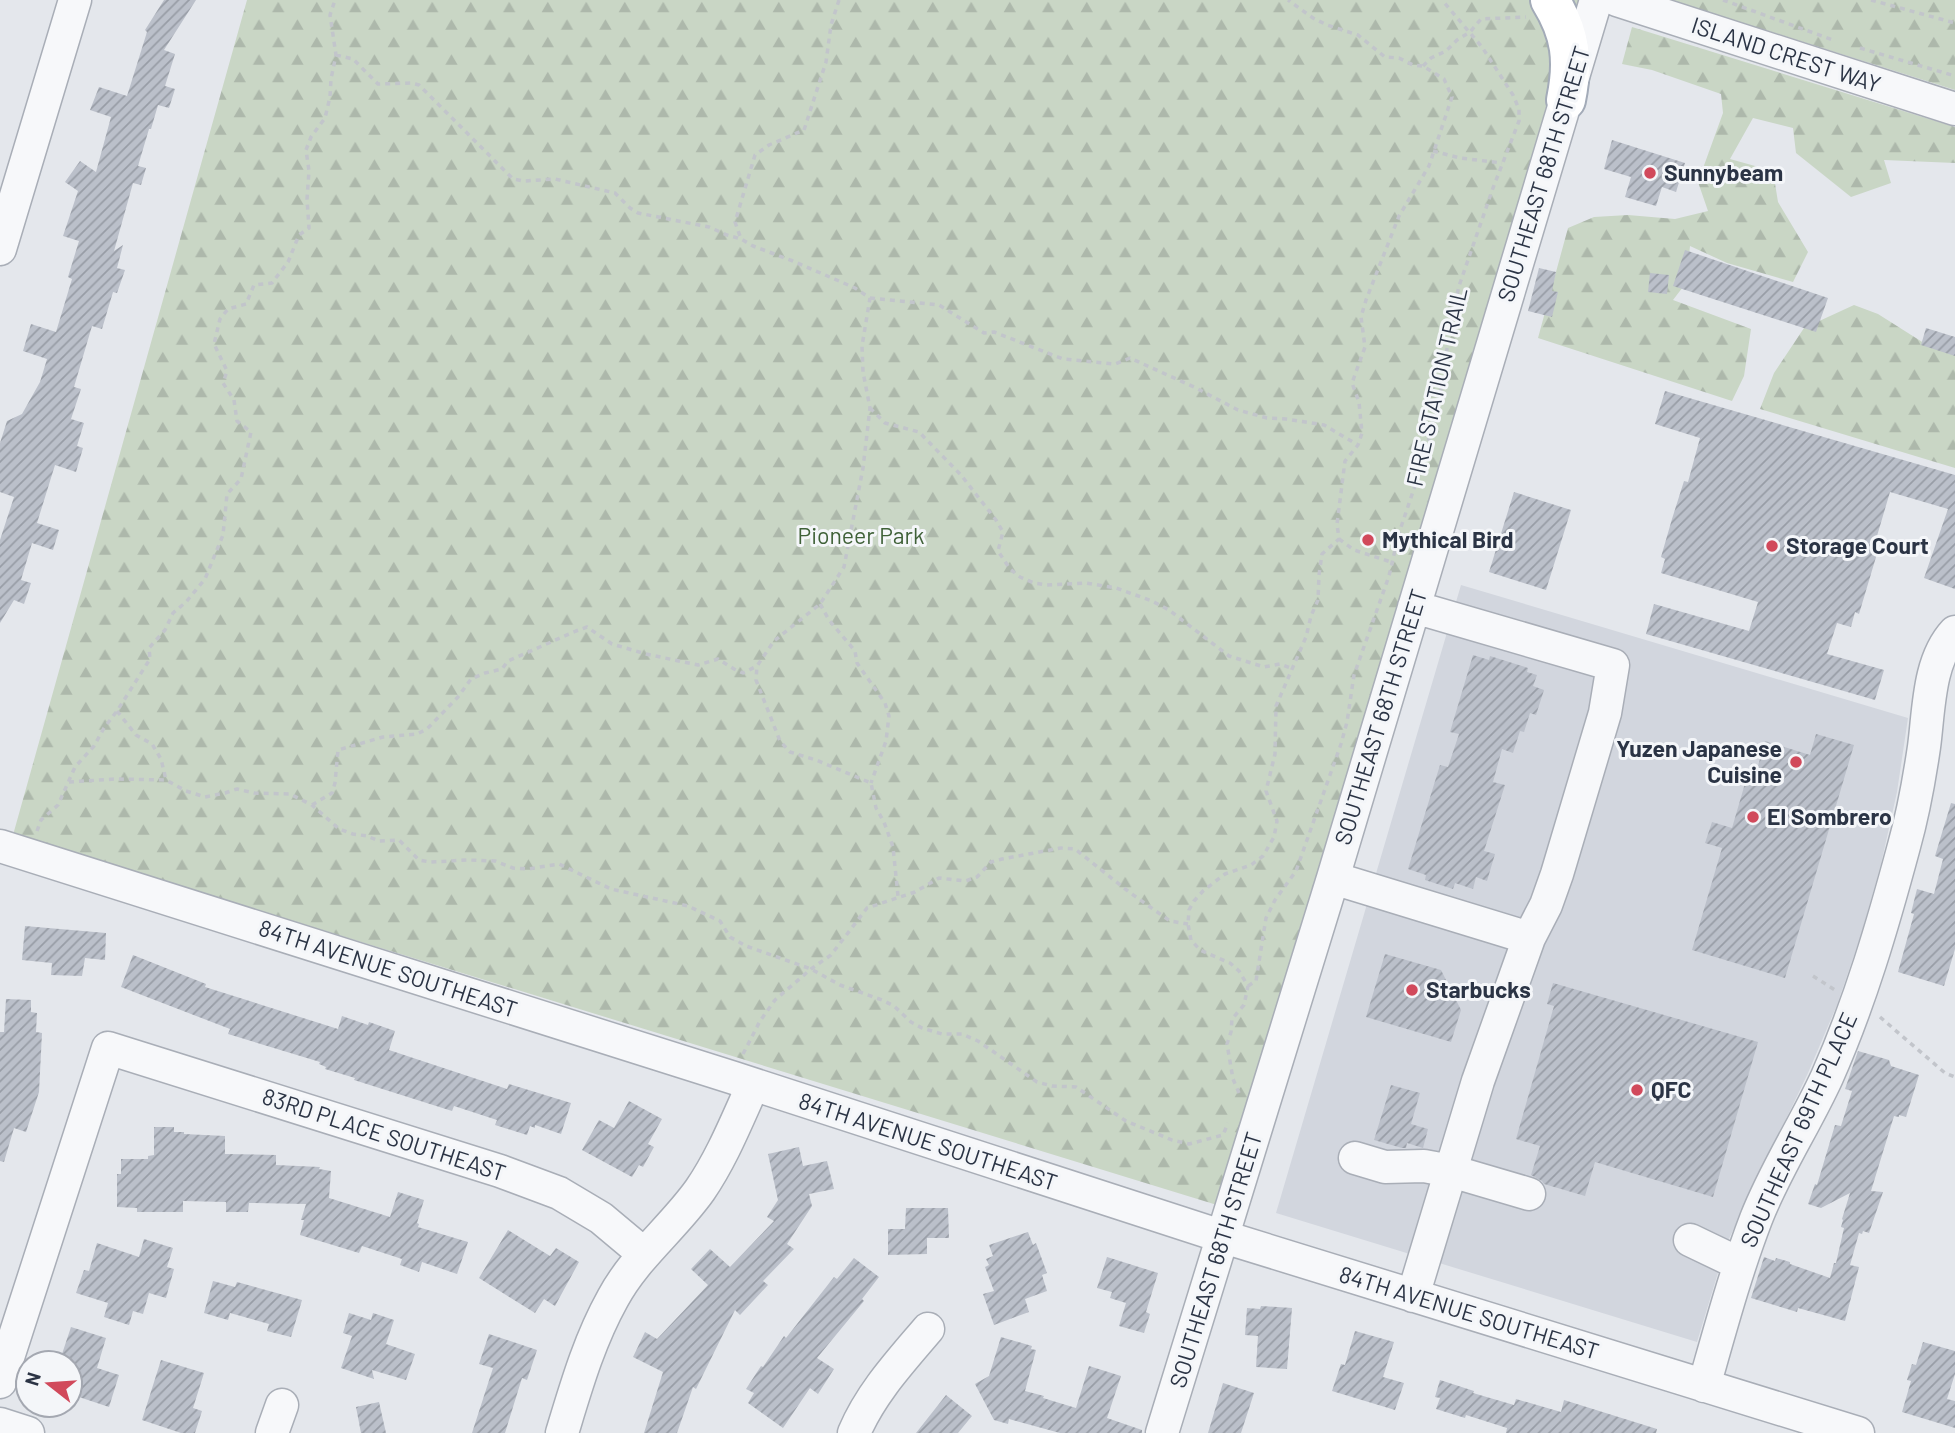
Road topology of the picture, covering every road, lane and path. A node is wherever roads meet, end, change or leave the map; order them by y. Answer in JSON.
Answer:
{"nodes":[{"id":1,"x":75,"y":0,"type":"edge"},
{"id":2,"x":335,"y":0,"type":"edge"},
{"id":3,"x":839,"y":0,"type":"edge"},
{"id":4,"x":1289,"y":0,"type":"edge"},
{"id":5,"x":1441,"y":0,"type":"edge"},
{"id":6,"x":1596,"y":0,"type":"edge"},
{"id":7,"x":1617,"y":0,"type":"edge"},
{"id":8,"x":1723,"y":0,"type":"edge"},
{"id":9,"x":1871,"y":0,"type":"edge"},
{"id":10,"x":1541,"y":8,"type":"edge"},
{"id":11,"x":1955,"y":23,"type":"edge"},
{"id":12,"x":1470,"y":32,"type":"junction"},
{"id":13,"x":1841,"y":44,"type":"dead end"},
{"id":14,"x":1852,"y":46,"type":"dead end"},
{"id":15,"x":337,"y":55,"type":"junction"},
{"id":16,"x":1423,"y":65,"type":"junction"},
{"id":17,"x":1955,"y":76,"type":"edge"},
{"id":18,"x":1566,"y":100,"type":"junction"},
{"id":19,"x":1955,"y":109,"type":"edge"},
{"id":20,"x":1433,"y":150,"type":"junction"},
{"id":21,"x":1502,"y":163,"type":"junction"},
{"id":22,"x":741,"y":239,"type":"junction"},
{"id":23,"x":0,"y":249,"type":"edge"},
{"id":24,"x":870,"y":298,"type":"junction"},
{"id":25,"x":870,"y":408,"type":"junction"},
{"id":26,"x":1358,"y":445,"type":"junction"},
{"id":27,"x":1339,"y":539,"type":"junction"},
{"id":28,"x":1392,"y":563,"type":"junction"},
{"id":29,"x":820,"y":604,"type":"junction"},
{"id":30,"x":1414,"y":607,"type":"junction"},
{"id":31,"x":1955,"y":632,"type":"edge"},
{"id":32,"x":757,"y":666,"type":"junction"},
{"id":33,"x":1293,"y":669,"type":"junction"},
{"id":34,"x":117,"y":711,"type":"junction"},
{"id":35,"x":166,"y":780,"type":"junction"},
{"id":36,"x":69,"y":782,"type":"junction"},
{"id":37,"x":870,"y":783,"type":"junction"},
{"id":38,"x":312,"y":805,"type":"junction"},
{"id":39,"x":14,"y":851,"type":"edge"},
{"id":40,"x":1333,"y":878,"type":"junction"},
{"id":41,"x":898,"y":897,"type":"junction"},
{"id":42,"x":1188,"y":924,"type":"junction"},
{"id":43,"x":1529,"y":938,"type":"junction"},
{"id":44,"x":811,"y":969,"type":"junction"},
{"id":45,"x":1814,"y":976,"type":"dead end"},
{"id":46,"x":1248,"y":985,"type":"junction"},
{"id":47,"x":1857,"y":998,"type":"junction"},
{"id":48,"x":1955,"y":1077,"type":"edge"},
{"id":49,"x":744,"y":1082,"type":"junction"},
{"id":50,"x":1235,"y":1102,"type":"dead end"},
{"id":51,"x":1231,"y":1113,"type":"dead end"},
{"id":52,"x":1355,"y":1158,"type":"dead end"},
{"id":53,"x":1451,"y":1171,"type":"junction"},
{"id":54,"x":1529,"y":1194,"type":"dead end"},
{"id":55,"x":1224,"y":1237,"type":"junction"},
{"id":56,"x":1690,"y":1240,"type":"dead end"},
{"id":57,"x":644,"y":1254,"type":"junction"},
{"id":58,"x":1740,"y":1264,"type":"junction"},
{"id":59,"x":1413,"y":1296,"type":"junction"},
{"id":60,"x":928,"y":1329,"type":"dead end"},
{"id":61,"x":0,"y":1382,"type":"edge"},
{"id":62,"x":1704,"y":1386,"type":"junction"},
{"id":63,"x":0,"y":1424,"type":"edge"},
{"id":64,"x":28,"y":1433,"type":"edge"},
{"id":65,"x":562,"y":1433,"type":"edge"},
{"id":66,"x":853,"y":1433,"type":"edge"},
{"id":67,"x":1162,"y":1433,"type":"edge"},
{"id":68,"x":1857,"y":1433,"type":"edge"}],
"edges":[{"from":1,"to":23,"type":"street"},
{"from":2,"to":15,"type":"path"},
{"from":3,"to":22,"type":"path"},
{"from":4,"to":16,"type":"path"},
{"from":5,"to":12,"type":"path","name":"FIRE STATION TRAIL"},
{"from":6,"to":18,"type":"street","name":"SOUTHEAST 68TH STREET"},
{"from":7,"to":19,"type":"street","name":"ISLAND CREST WAY"},
{"from":8,"to":13,"type":"path"},
{"from":9,"to":11,"type":"path"},
{"from":10,"to":12,"type":"path"},
{"from":10,"to":18,"type":"main road"},
{"from":12,"to":16,"type":"path"},
{"from":12,"to":21,"type":"path","name":"FIRE STATION TRAIL"},
{"from":14,"to":17,"type":"path"},
{"from":15,"to":22,"type":"path"},
{"from":15,"to":34,"type":"path"},
{"from":16,"to":20,"type":"path"},
{"from":18,"to":30,"type":"street","name":"SOUTHEAST 68TH STREET"},
{"from":20,"to":21,"type":"path"},
{"from":20,"to":26,"type":"path"},
{"from":21,"to":28,"type":"path","name":"FIRE STATION TRAIL"},
{"from":22,"to":24,"type":"path"},
{"from":24,"to":25,"type":"path"},
{"from":24,"to":26,"type":"path"},
{"from":25,"to":29,"type":"path"},
{"from":25,"to":33,"type":"path"},
{"from":26,"to":27,"type":"path"},
{"from":27,"to":28,"type":"path"},
{"from":27,"to":33,"type":"path"},
{"from":28,"to":46,"type":"path","name":"FIRE STATION TRAIL"},
{"from":29,"to":32,"type":"path"},
{"from":29,"to":37,"type":"path"},
{"from":30,"to":40,"type":"street","name":"SOUTHEAST 68TH STREET"},
{"from":30,"to":43,"type":"street"},
{"from":31,"to":47,"type":"street","name":"SOUTHEAST 69TH PLACE"},
{"from":32,"to":37,"type":"path"},
{"from":32,"to":38,"type":"path"},
{"from":33,"to":42,"type":"path"},
{"from":34,"to":35,"type":"path"},
{"from":34,"to":36,"type":"path"},
{"from":35,"to":36,"type":"path"},
{"from":35,"to":38,"type":"path"},
{"from":36,"to":39,"type":"path"},
{"from":37,"to":41,"type":"path"},
{"from":38,"to":44,"type":"path"},
{"from":39,"to":49,"type":"street","name":"84TH AVENUE SOUTHEAST"},
{"from":40,"to":43,"type":"street"},
{"from":40,"to":55,"type":"street","name":"SOUTHEAST 68TH STREET"},
{"from":41,"to":42,"type":"path"},
{"from":41,"to":44,"type":"path"},
{"from":42,"to":46,"type":"path"},
{"from":43,"to":53,"type":"street"},
{"from":44,"to":49,"type":"path"},
{"from":44,"to":51,"type":"path"},
{"from":45,"to":47,"type":"path"},
{"from":46,"to":50,"type":"path"},
{"from":47,"to":48,"type":"path"},
{"from":47,"to":58,"type":"street","name":"SOUTHEAST 69TH PLACE"},
{"from":49,"to":55,"type":"street","name":"84TH AVENUE SOUTHEAST"},
{"from":49,"to":57,"type":"street"},
{"from":52,"to":53,"type":"street"},
{"from":53,"to":54,"type":"street"},
{"from":53,"to":59,"type":"street"},
{"from":55,"to":59,"type":"street","name":"84TH AVENUE SOUTHEAST"},
{"from":55,"to":67,"type":"street","name":"SOUTHEAST 68TH STREET"},
{"from":56,"to":58,"type":"street"},
{"from":57,"to":61,"type":"street","name":"83RD PLACE SOUTHEAST"},
{"from":57,"to":65,"type":"street"},
{"from":58,"to":62,"type":"street","name":"SOUTHEAST 69TH PLACE"},
{"from":59,"to":62,"type":"street","name":"84TH AVENUE SOUTHEAST"},
{"from":60,"to":66,"type":"street"},
{"from":62,"to":68,"type":"street","name":"84TH AVENUE SOUTHEAST"},
{"from":63,"to":64,"type":"street"}]}
